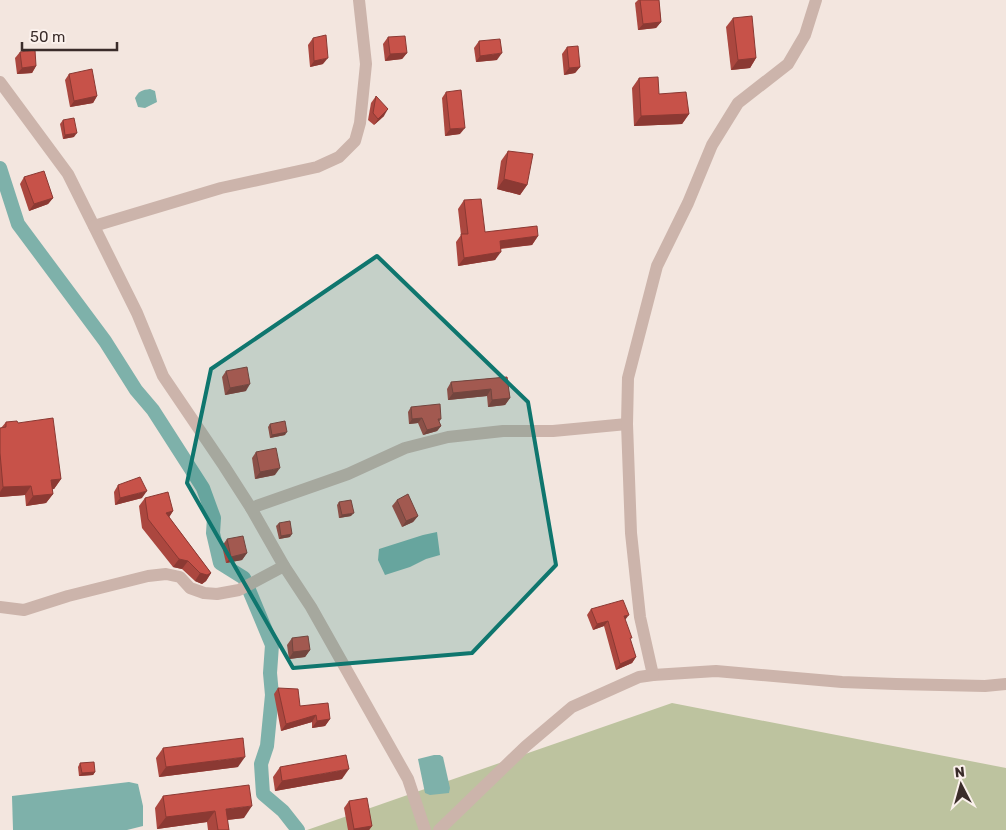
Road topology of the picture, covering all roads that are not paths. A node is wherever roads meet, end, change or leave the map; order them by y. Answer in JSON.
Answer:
{"nodes":[{"id":1,"x":359,"y":0,"type":"edge"},
{"id":2,"x":816,"y":0,"type":"edge"},
{"id":3,"x":0,"y":82,"type":"edge"},
{"id":4,"x":94,"y":226,"type":"junction"},
{"id":5,"x":627,"y":424,"type":"junction"},
{"id":6,"x":251,"y":508,"type":"junction"},
{"id":7,"x":284,"y":566,"type":"junction"},
{"id":8,"x":0,"y":607,"type":"edge"},
{"id":9,"x":653,"y":674,"type":"junction"},
{"id":10,"x":1006,"y":684,"type":"edge"},
{"id":11,"x":425,"y":830,"type":"edge"},
{"id":12,"x":438,"y":830,"type":"edge"}],
"edges":[{"from":1,"to":4,"type":"street"},
{"from":2,"to":5,"type":"street"},
{"from":3,"to":4,"type":"street"},
{"from":4,"to":6,"type":"street"},
{"from":5,"to":6,"type":"street"},
{"from":5,"to":9,"type":"street"},
{"from":6,"to":7,"type":"street"},
{"from":7,"to":8,"type":"street"},
{"from":7,"to":11,"type":"street"},
{"from":9,"to":10,"type":"street"},
{"from":9,"to":12,"type":"street"}]}
